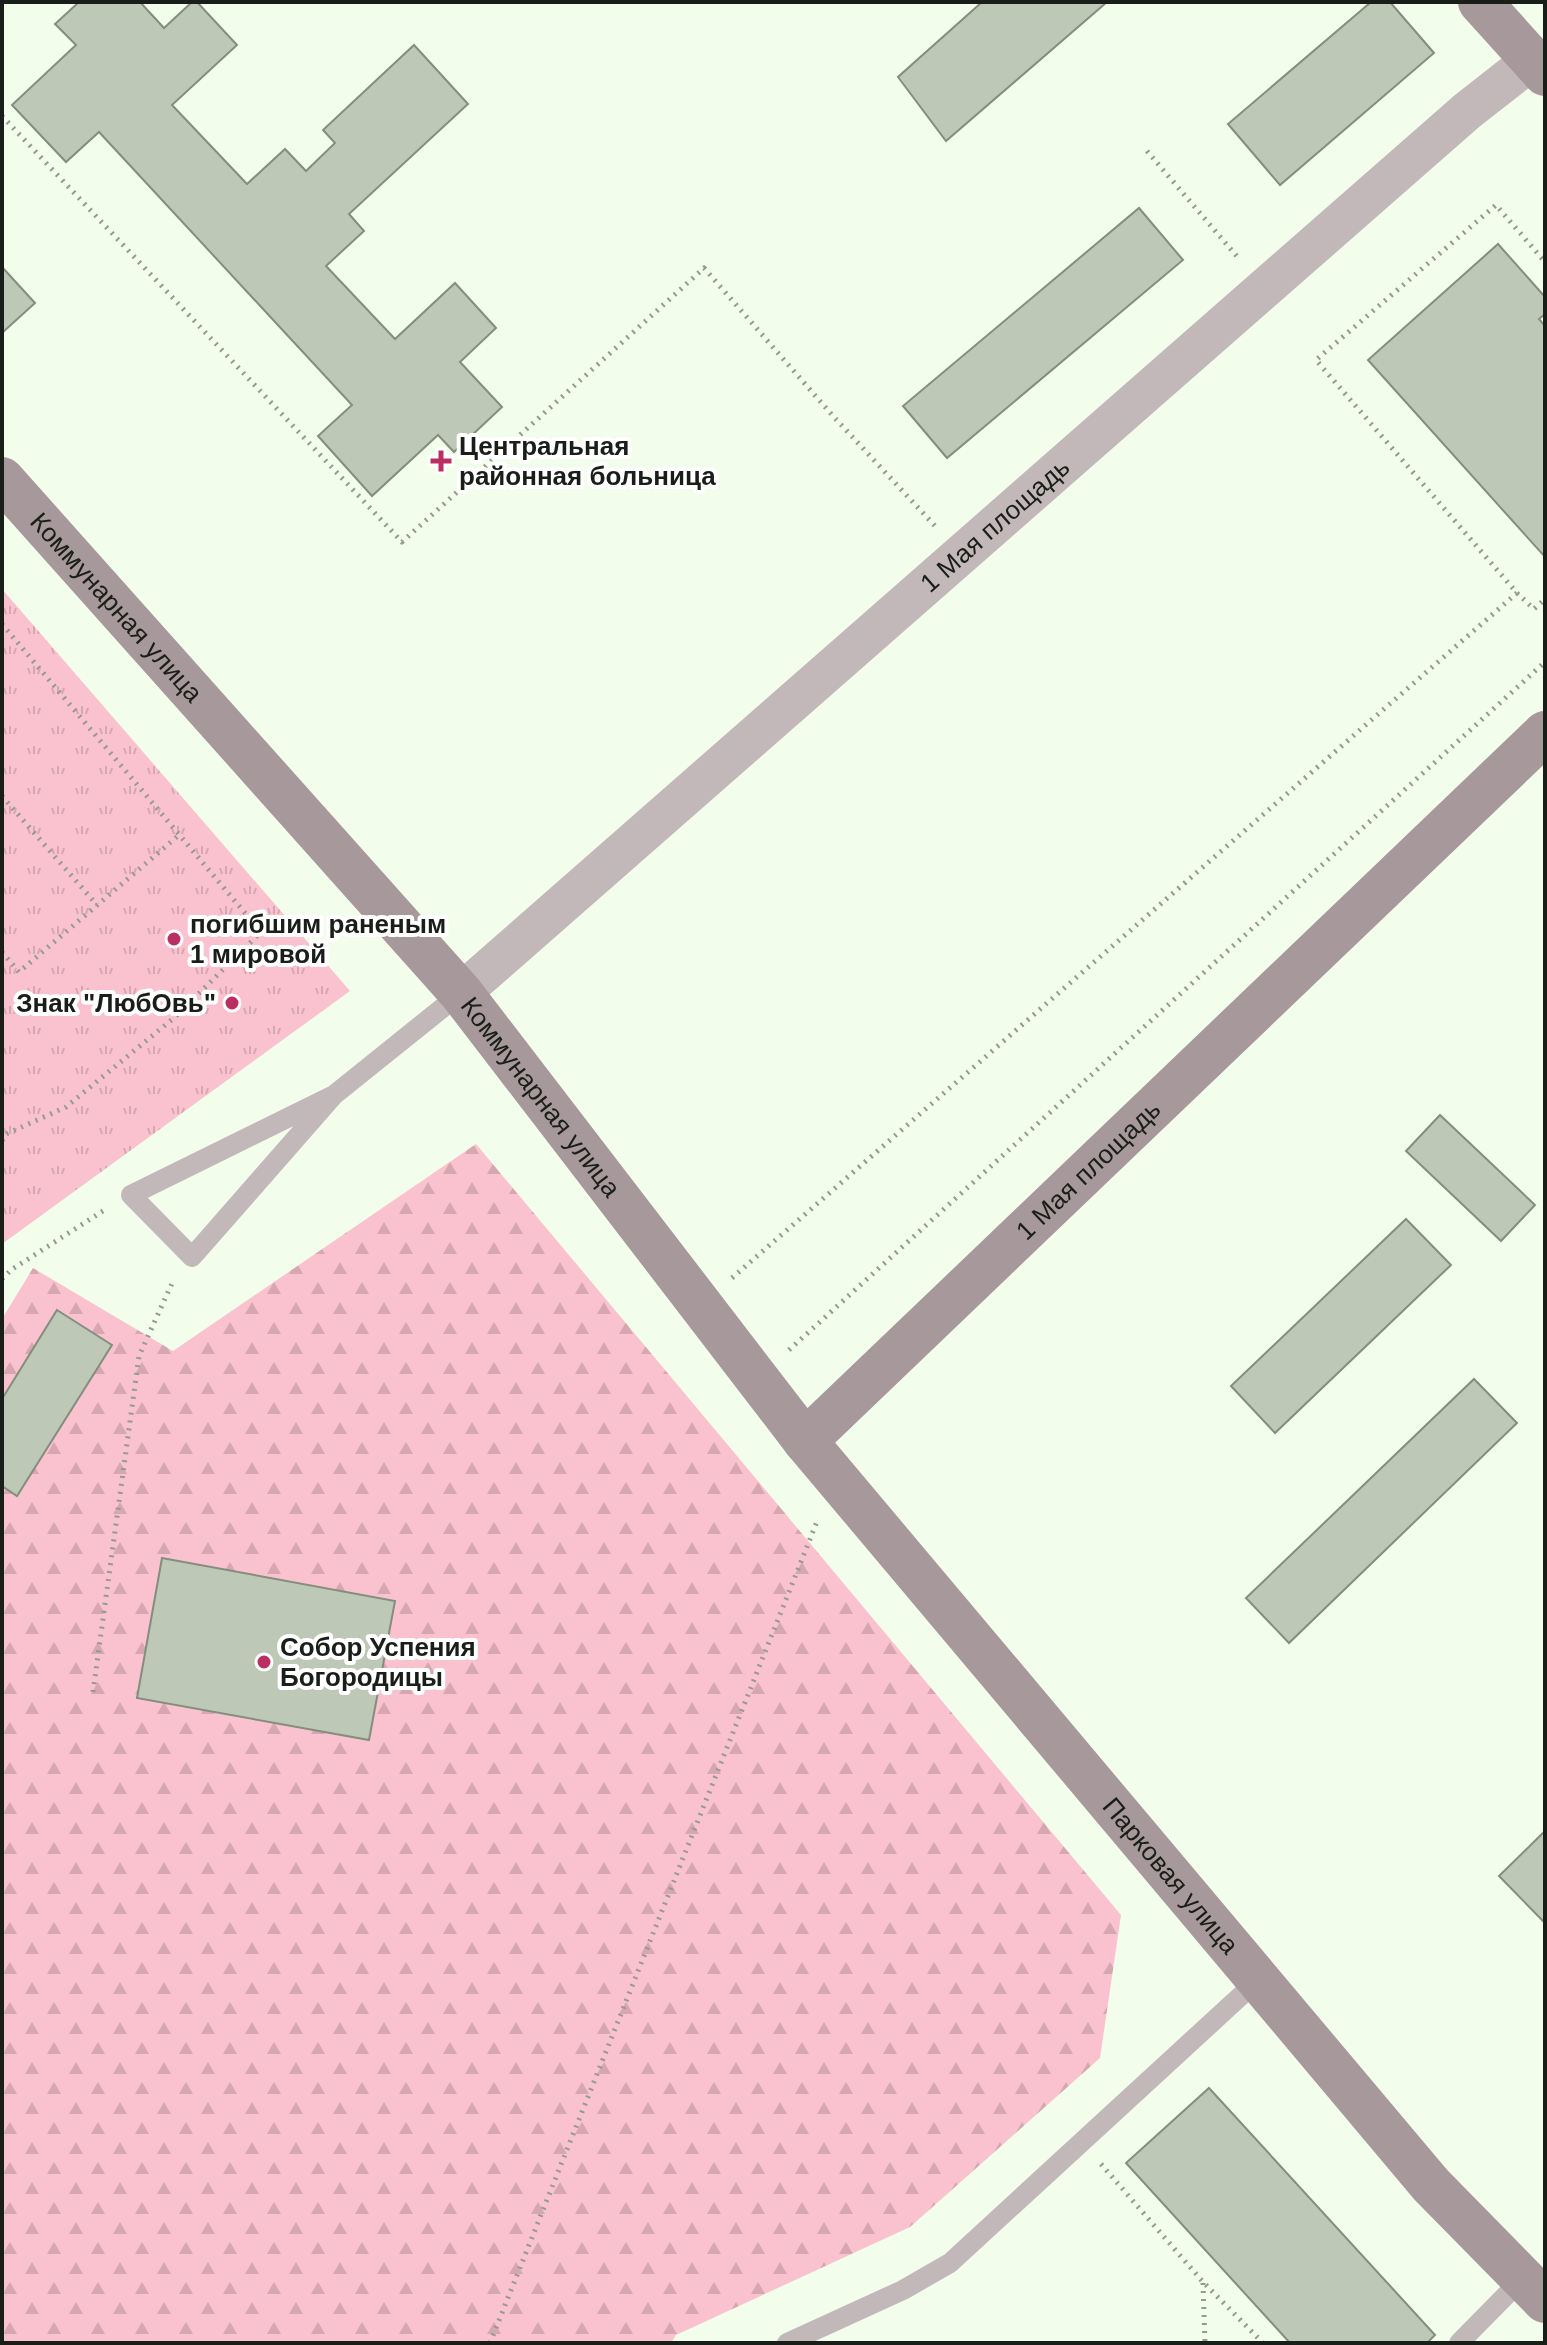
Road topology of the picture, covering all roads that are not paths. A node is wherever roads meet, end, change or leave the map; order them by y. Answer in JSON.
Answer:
{"nodes":[{"id":1,"x":1480,"y":2,"type":"edge"},
{"id":2,"x":1538,"y":67,"type":"edge"},
{"id":3,"x":2,"y":479,"type":"edge"},
{"id":4,"x":1545,"y":733,"type":"edge"},
{"id":5,"x":461,"y":993,"type":"junction"},
{"id":6,"x":334,"y":1095,"type":"junction"},
{"id":7,"x":805,"y":1441,"type":"junction"},
{"id":8,"x":1258,"y":1980,"type":"junction"},
{"id":9,"x":1534,"y":2290,"type":"edge"},
{"id":10,"x":787,"y":2343,"type":"edge"},
{"id":11,"x":1459,"y":2343,"type":"edge"}],
"edges":[{"from":1,"to":2,"type":"main road"},
{"from":2,"to":5,"type":"street","name":"1 Мая площадь"},
{"from":3,"to":5,"type":"main road","name":"Коммунарная улица"},
{"from":4,"to":7,"type":"main road","name":"1 Мая площадь"},
{"from":5,"to":6,"type":"lane"},
{"from":5,"to":7,"type":"main road","name":"Коммунарная улица"},
{"from":6,"to":6,"type":"lane"},
{"from":7,"to":8,"type":"main road","name":"Парковая улица"},
{"from":8,"to":9,"type":"main road","name":"Парковая улица"},
{"from":8,"to":10,"type":"lane"},
{"from":9,"to":11,"type":"lane"}]}
